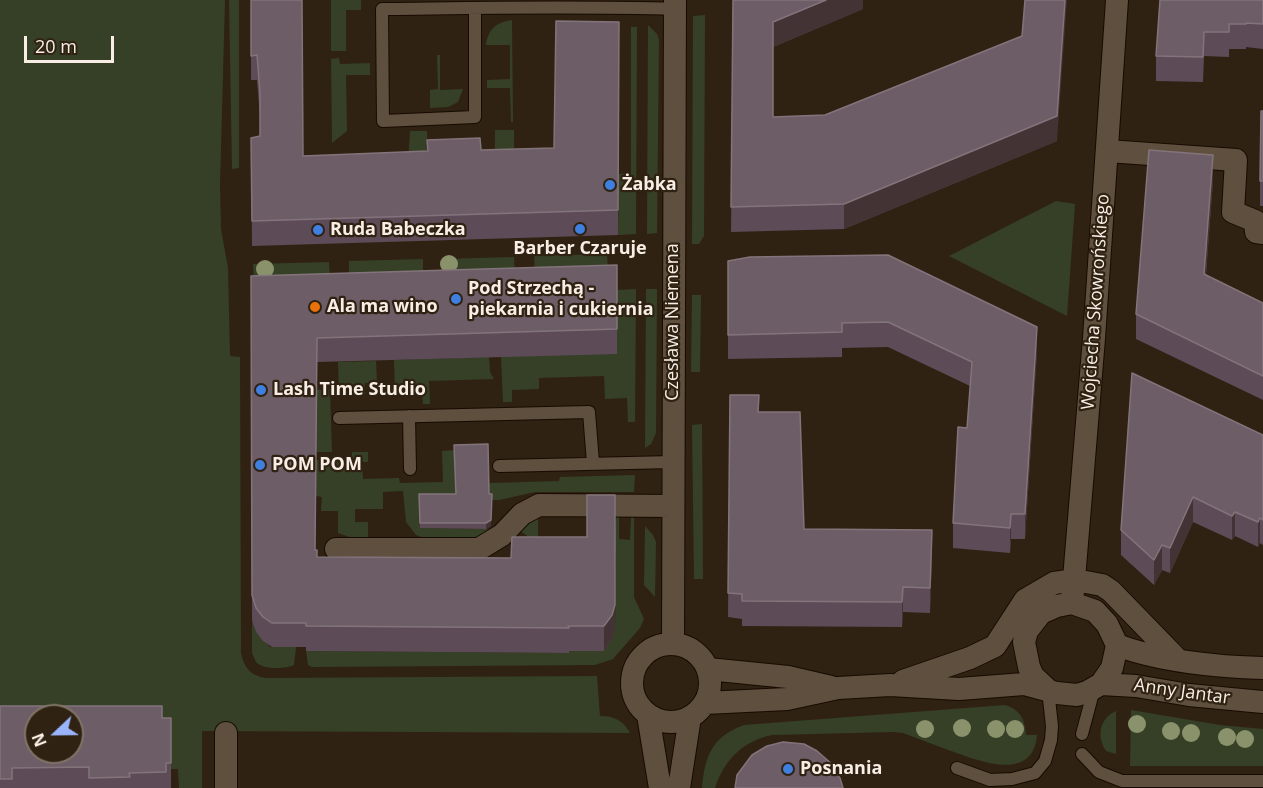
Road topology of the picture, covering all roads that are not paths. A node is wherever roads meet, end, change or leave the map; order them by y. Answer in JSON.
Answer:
{"nodes":[{"id":1,"x":1117,"y":0,"type":"edge"},
{"id":2,"x":675,"y":4,"type":"edge"},
{"id":3,"x":475,"y":9,"type":"junction"},
{"id":4,"x":1107,"y":151,"type":"junction"},
{"id":5,"x":1263,"y":233,"type":"edge"},
{"id":6,"x":408,"y":416,"type":"junction"},
{"id":7,"x":339,"y":418,"type":"dead end"},
{"id":8,"x":673,"y":462,"type":"junction"},
{"id":9,"x":593,"y":463,"type":"junction"},
{"id":10,"x":499,"y":466,"type":"dead end"},
{"id":11,"x":410,"y":469,"type":"dead end"},
{"id":12,"x":673,"y":506,"type":"junction"},
{"id":13,"x":336,"y":549,"type":"dead end"},
{"id":14,"x":1075,"y":580,"type":"junction"},
{"id":15,"x":1072,"y":603,"type":"junction"},
{"id":16,"x":673,"y":643,"type":"junction"},
{"id":17,"x":1117,"y":645,"type":"junction"},
{"id":18,"x":1178,"y":660,"type":"junction"},
{"id":19,"x":1263,"y":668,"type":"edge"},
{"id":20,"x":708,"y":669,"type":"junction"},
{"id":21,"x":890,"y":685,"type":"junction"},
{"id":22,"x":1098,"y":686,"type":"junction"},
{"id":23,"x":838,"y":688,"type":"junction"},
{"id":24,"x":1048,"y":690,"type":"junction"},
{"id":25,"x":1263,"y":702,"type":"edge"},
{"id":26,"x":697,"y":710,"type":"junction"},
{"id":27,"x":648,"y":715,"type":"junction"},
{"id":28,"x":226,"y":733,"type":"dead end"},
{"id":29,"x":1082,"y":734,"type":"dead end"},
{"id":30,"x":1082,"y":754,"type":"dead end"},
{"id":31,"x":957,"y":768,"type":"dead end"},
{"id":32,"x":1263,"y":782,"type":"edge"},
{"id":33,"x":226,"y":788,"type":"edge"},
{"id":34,"x":660,"y":788,"type":"edge"},
{"id":35,"x":679,"y":788,"type":"edge"}],
"edges":[{"from":1,"to":4,"type":"street","name":"Wojciecha Skowrońskiego"},
{"from":2,"to":3,"type":"lane"},
{"from":2,"to":8,"type":"street","name":"Czesława Niemena"},
{"from":3,"to":3,"type":"lane"},
{"from":4,"to":5,"type":"street"},
{"from":4,"to":14,"type":"street","name":"Wojciecha Skowrońskiego"},
{"from":6,"to":7,"type":"lane"},
{"from":6,"to":9,"type":"lane"},
{"from":6,"to":11,"type":"lane"},
{"from":8,"to":9,"type":"lane"},
{"from":8,"to":12,"type":"street","name":"Czesława Niemena"},
{"from":9,"to":10,"type":"lane"},
{"from":12,"to":13,"type":"street"},
{"from":12,"to":16,"type":"street","name":"Czesława Niemena"},
{"from":14,"to":15,"type":"street","name":"Wojciecha Skowrońskiego"},
{"from":14,"to":18,"type":"street","name":"Anny Jantar"},
{"from":14,"to":21,"type":"street","name":"Anny Jantar"},
{"from":15,"to":17,"type":"street"},
{"from":15,"to":24,"type":"street"},
{"from":16,"to":20,"type":"street"},
{"from":16,"to":27,"type":"street"},
{"from":17,"to":18,"type":"street","name":"Anny Jantar"},
{"from":17,"to":22,"type":"street","name":"Anny Jantar"},
{"from":18,"to":19,"type":"street","name":"Anny Jantar"},
{"from":20,"to":23,"type":"street","name":"Anny Jantar"},
{"from":20,"to":26,"type":"street"},
{"from":21,"to":23,"type":"street","name":"Anny Jantar"},
{"from":21,"to":24,"type":"street","name":"Anny Jantar"},
{"from":22,"to":24,"type":"street","name":"Anny Jantar"},
{"from":22,"to":25,"type":"street","name":"Anny Jantar"},
{"from":22,"to":29,"type":"lane"},
{"from":23,"to":26,"type":"street","name":"Anny Jantar"},
{"from":24,"to":31,"type":"lane"},
{"from":26,"to":27,"type":"street","name":"Anny Jantar"},
{"from":26,"to":35,"type":"street"},
{"from":27,"to":34,"type":"street"},
{"from":28,"to":33,"type":"street"},
{"from":30,"to":32,"type":"lane"}]}
